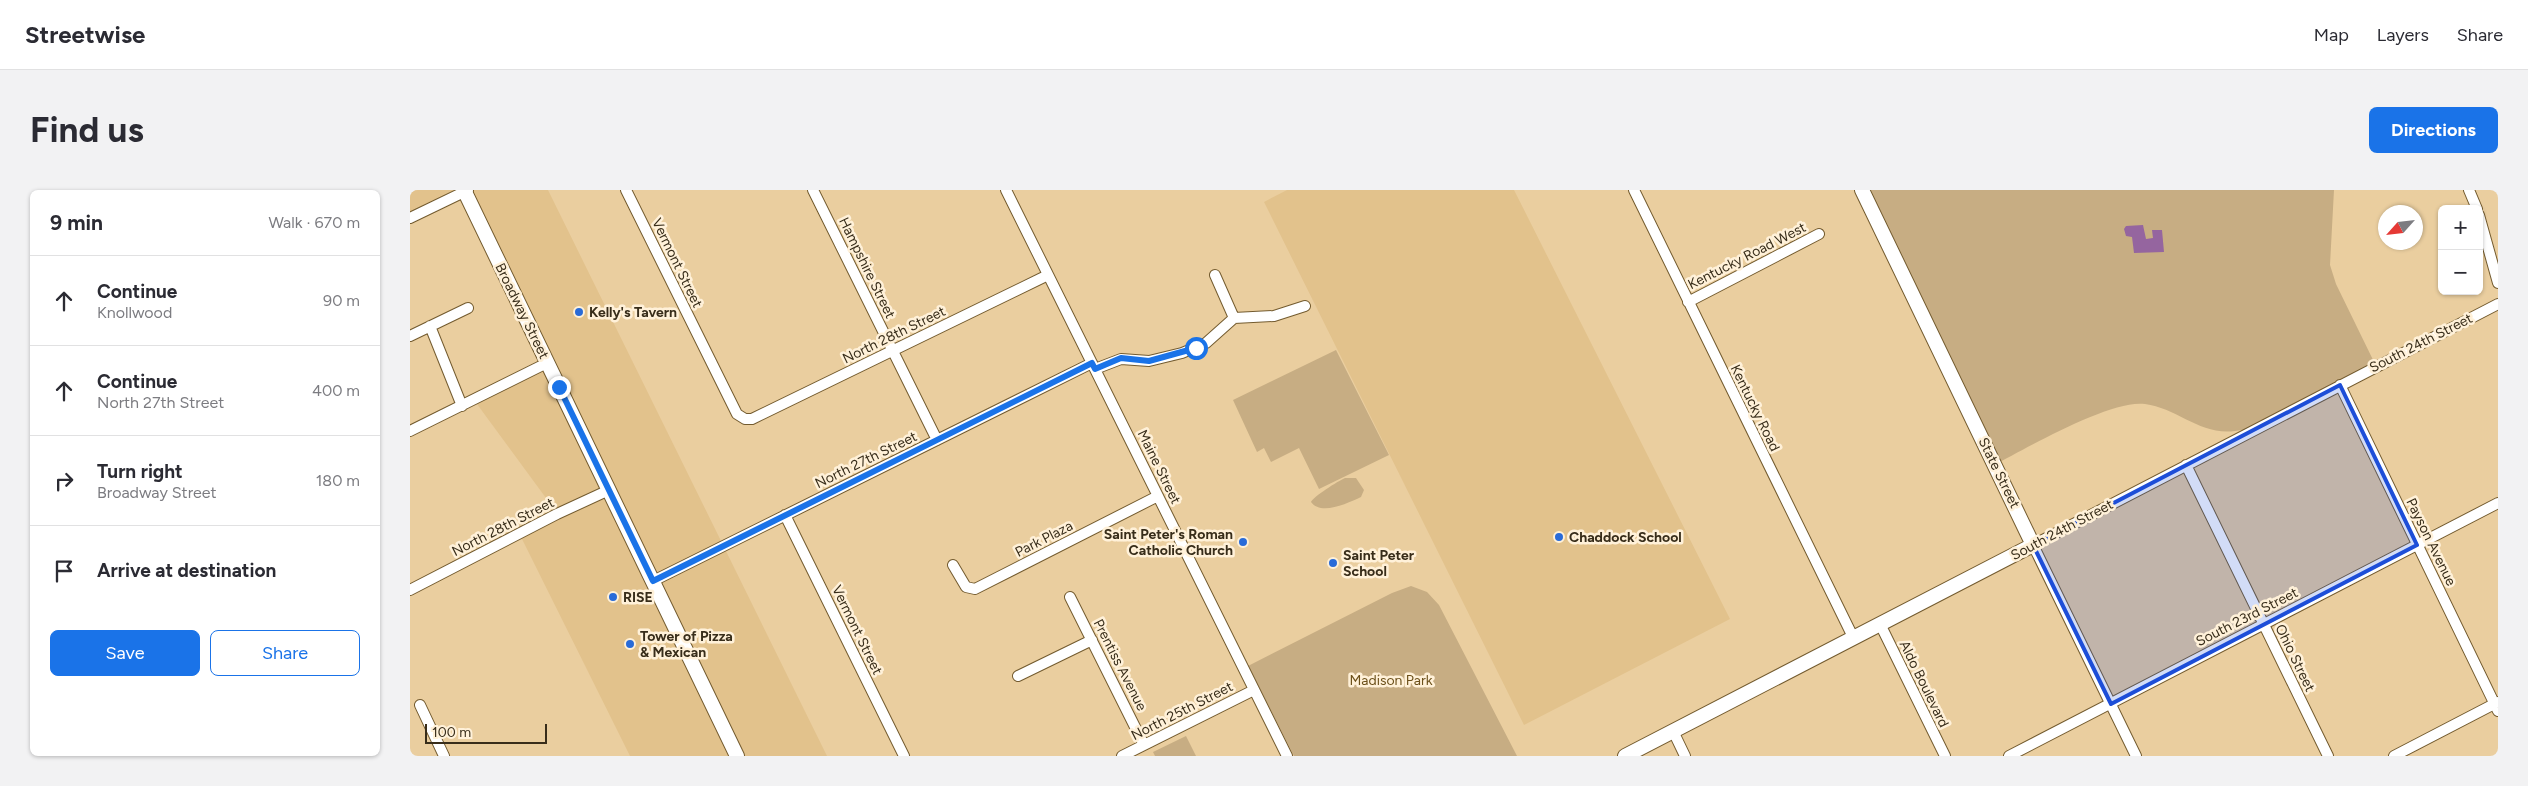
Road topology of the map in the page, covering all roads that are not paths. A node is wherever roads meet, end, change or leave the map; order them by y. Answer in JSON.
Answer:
{"nodes":[{"id":1,"x":626,"y":190,"type":"edge"},
{"id":2,"x":813,"y":190,"type":"edge"},
{"id":3,"x":1006,"y":190,"type":"edge"},
{"id":4,"x":1634,"y":190,"type":"edge"},
{"id":5,"x":1862,"y":190,"type":"edge"},
{"id":6,"x":2470,"y":190,"type":"edge"},
{"id":7,"x":466,"y":191,"type":"edge"},
{"id":8,"x":2476,"y":205,"type":"edge"},
{"id":9,"x":410,"y":218,"type":"edge"},
{"id":10,"x":2483,"y":229,"type":"edge"},
{"id":11,"x":1819,"y":234,"type":"dead end"},
{"id":12,"x":1048,"y":275,"type":"junction"},
{"id":13,"x":1215,"y":276,"type":"dead end"},
{"id":14,"x":2498,"y":282,"type":"edge"},
{"id":15,"x":1688,"y":302,"type":"junction"},
{"id":16,"x":2498,"y":304,"type":"edge"},
{"id":17,"x":1306,"y":306,"type":"dead end"},
{"id":18,"x":468,"y":308,"type":"dead end"},
{"id":19,"x":1234,"y":318,"type":"junction"},
{"id":20,"x":430,"y":326,"type":"junction"},
{"id":21,"x":410,"y":336,"type":"edge"},
{"id":22,"x":892,"y":351,"type":"junction"},
{"id":23,"x":547,"y":363,"type":"junction"},
{"id":24,"x":1093,"y":366,"type":"junction"},
{"id":25,"x":2340,"y":385,"type":"junction"},
{"id":26,"x":462,"y":406,"type":"junction"},
{"id":27,"x":752,"y":419,"type":"joint"},
{"id":28,"x":410,"y":431,"type":"edge"},
{"id":29,"x":937,"y":440,"type":"junction"},
{"id":30,"x":2186,"y":464,"type":"junction"},
{"id":31,"x":609,"y":490,"type":"junction"},
{"id":32,"x":1158,"y":496,"type":"junction"},
{"id":33,"x":2498,"y":503,"type":"edge"},
{"id":34,"x":785,"y":515,"type":"junction"},
{"id":35,"x":2033,"y":545,"type":"junction"},
{"id":36,"x":2417,"y":545,"type":"junction"},
{"id":37,"x":953,"y":565,"type":"dead end"},
{"id":38,"x":653,"y":581,"type":"junction"},
{"id":39,"x":410,"y":590,"type":"edge"},
{"id":40,"x":1070,"y":597,"type":"dead end"},
{"id":41,"x":1880,"y":624,"type":"junction"},
{"id":42,"x":2264,"y":624,"type":"junction"},
{"id":43,"x":1853,"y":637,"type":"junction"},
{"id":44,"x":1092,"y":640,"type":"junction"},
{"id":45,"x":1018,"y":676,"type":"dead end"},
{"id":46,"x":1254,"y":690,"type":"junction"},
{"id":47,"x":2111,"y":704,"type":"junction"},
{"id":48,"x":420,"y":705,"type":"dead end"},
{"id":49,"x":2497,"y":706,"type":"edge"},
{"id":50,"x":1673,"y":731,"type":"junction"},
{"id":51,"x":1144,"y":745,"type":"junction"},
{"id":52,"x":444,"y":756,"type":"edge"},
{"id":53,"x":737,"y":756,"type":"edge"},
{"id":54,"x":904,"y":756,"type":"edge"},
{"id":55,"x":1122,"y":756,"type":"edge"},
{"id":56,"x":1287,"y":756,"type":"edge"},
{"id":57,"x":1626,"y":756,"type":"edge"},
{"id":58,"x":1686,"y":756,"type":"edge"},
{"id":59,"x":1944,"y":756,"type":"edge"},
{"id":60,"x":2009,"y":756,"type":"edge"},
{"id":61,"x":2136,"y":756,"type":"edge"},
{"id":62,"x":2328,"y":756,"type":"edge"},
{"id":63,"x":2394,"y":756,"type":"edge"}],
"edges":[{"from":1,"to":27,"type":"street","name":"Vermont Street"},
{"from":2,"to":22,"type":"street","name":"Hampshire Street"},
{"from":3,"to":12,"type":"street","name":"Maine Street"},
{"from":4,"to":15,"type":"street","name":"Kentucky Road"},
{"from":5,"to":35,"type":"main road","name":"State Street"},
{"from":6,"to":8,"type":"street"},
{"from":7,"to":9,"type":"street"},
{"from":7,"to":23,"type":"main road","name":"Broadway Street"},
{"from":10,"to":14,"type":"street"},
{"from":11,"to":15,"type":"street","name":"Kentucky Road West"},
{"from":12,"to":22,"type":"street","name":"North 28th Street"},
{"from":12,"to":24,"type":"street","name":"Maine Street"},
{"from":13,"to":19,"type":"street"},
{"from":15,"to":43,"type":"street","name":"Kentucky Road"},
{"from":16,"to":25,"type":"street","name":"South 24th Street"},
{"from":17,"to":19,"type":"street"},
{"from":18,"to":20,"type":"street"},
{"from":19,"to":24,"type":"street","name":"North 27th Street"},
{"from":20,"to":21,"type":"street"},
{"from":20,"to":26,"type":"street"},
{"from":22,"to":27,"type":"street","name":"North 28th Street"},
{"from":22,"to":29,"type":"street","name":"Hampshire Street"},
{"from":23,"to":26,"type":"street"},
{"from":23,"to":31,"type":"main road","name":"Broadway Street"},
{"from":24,"to":29,"type":"street","name":"North 27th Street"},
{"from":24,"to":32,"type":"street","name":"Maine Street"},
{"from":25,"to":30,"type":"street","name":"South 24th Street"},
{"from":25,"to":36,"type":"street","name":"Payson Avenue"},
{"from":26,"to":28,"type":"street"},
{"from":29,"to":34,"type":"street","name":"North 27th Street"},
{"from":30,"to":35,"type":"street","name":"South 24th Street"},
{"from":30,"to":42,"type":"street","name":"Ohio Street"},
{"from":31,"to":38,"type":"main road","name":"Broadway Street"},
{"from":31,"to":39,"type":"street","name":"North 28th Street"},
{"from":32,"to":37,"type":"street","name":"Park Plaza"},
{"from":32,"to":46,"type":"street","name":"Maine Street"},
{"from":33,"to":36,"type":"street","name":"South 23rd Street"},
{"from":34,"to":38,"type":"street","name":"North 27th Street"},
{"from":34,"to":54,"type":"street","name":"Vermont Street"},
{"from":35,"to":41,"type":"main road","name":"South 24th Street"},
{"from":35,"to":47,"type":"street","name":"State Street"},
{"from":36,"to":42,"type":"street","name":"South 23rd Street"},
{"from":36,"to":49,"type":"street","name":"Payson Avenue"},
{"from":38,"to":53,"type":"main road","name":"Broadway Street"},
{"from":40,"to":44,"type":"street","name":"Prentiss Avenue"},
{"from":41,"to":43,"type":"main road","name":"South 24th Street"},
{"from":41,"to":59,"type":"street","name":"Aldo Boulevard"},
{"from":42,"to":47,"type":"street","name":"South 23rd Street"},
{"from":42,"to":62,"type":"street","name":"Ohio Street"},
{"from":43,"to":50,"type":"main road","name":"South 24th Street"},
{"from":44,"to":45,"type":"street"},
{"from":44,"to":51,"type":"street","name":"Prentiss Avenue"},
{"from":46,"to":51,"type":"street","name":"North 25th Street"},
{"from":46,"to":56,"type":"street","name":"Maine Street"},
{"from":47,"to":60,"type":"street","name":"South 23rd Street"},
{"from":47,"to":61,"type":"street","name":"State Street"},
{"from":48,"to":52,"type":"street"},
{"from":49,"to":63,"type":"street"},
{"from":50,"to":57,"type":"main road","name":"South 24th Street"},
{"from":50,"to":58,"type":"street"},
{"from":51,"to":55,"type":"street","name":"North 25th Street"}]}
